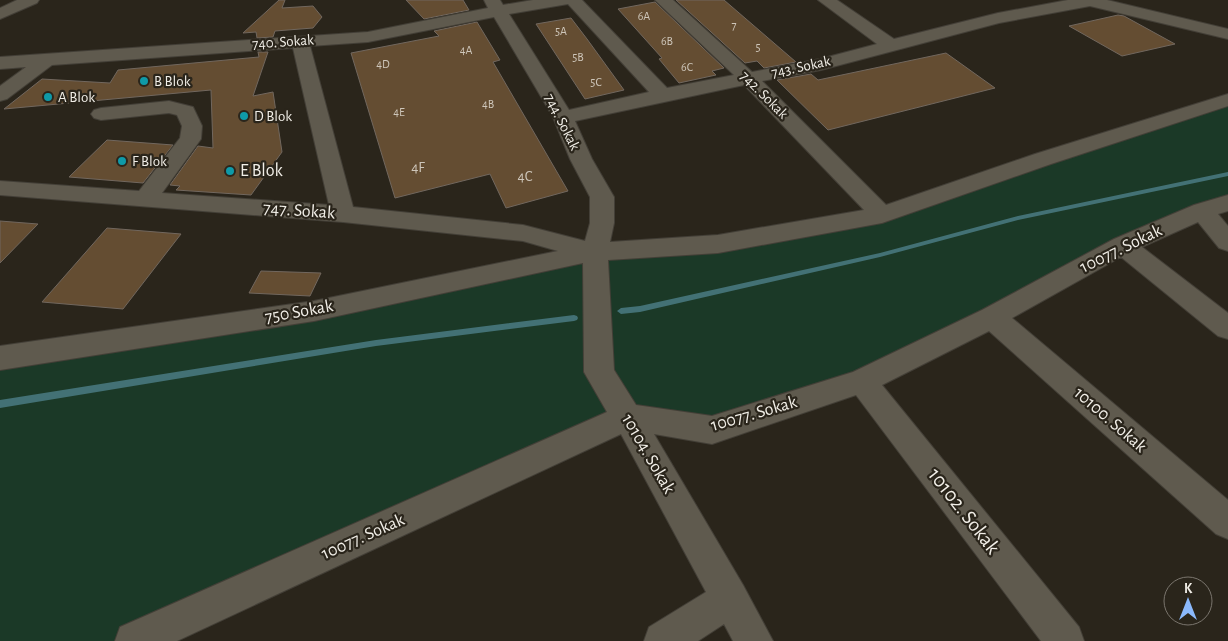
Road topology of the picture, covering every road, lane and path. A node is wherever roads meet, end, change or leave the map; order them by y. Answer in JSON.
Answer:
{"nodes":[{"id":1,"x":11,"y":0,"type":"edge"},
{"id":2,"x":31,"y":0,"type":"edge"},
{"id":3,"x":563,"y":0,"type":"edge"},
{"id":4,"x":574,"y":0,"type":"edge"},
{"id":5,"x":663,"y":0,"type":"edge"},
{"id":6,"x":826,"y":0,"type":"edge"},
{"id":7,"x":1020,"y":0,"type":"edge"},
{"id":8,"x":1088,"y":0,"type":"edge"},
{"id":9,"x":0,"y":5,"type":"edge"},
{"id":10,"x":494,"y":5,"type":"edge"},
{"id":11,"x":1038,"y":11,"type":"junction"},
{"id":12,"x":0,"y":14,"type":"edge"},
{"id":13,"x":1228,"y":34,"type":"edge"},
{"id":14,"x":300,"y":41,"type":"junction"},
{"id":15,"x":892,"y":46,"type":"junction"},
{"id":16,"x":48,"y":59,"type":"junction"},
{"id":17,"x":0,"y":62,"type":"edge"},
{"id":18,"x":748,"y":78,"type":"junction"},
{"id":19,"x":0,"y":95,"type":"edge"},
{"id":20,"x":663,"y":95,"type":"junction"},
{"id":21,"x":1228,"y":100,"type":"edge"},
{"id":22,"x":102,"y":114,"type":"dead end"},
{"id":23,"x":563,"y":117,"type":"junction"},
{"id":24,"x":0,"y":188,"type":"edge"},
{"id":25,"x":144,"y":199,"type":"junction"},
{"id":26,"x":1215,"y":207,"type":"edge"},
{"id":27,"x":343,"y":214,"type":"junction"},
{"id":28,"x":882,"y":215,"type":"junction"},
{"id":29,"x":1228,"y":242,"type":"edge"},
{"id":30,"x":1123,"y":245,"type":"junction"},
{"id":31,"x":595,"y":252,"type":"junction"},
{"id":32,"x":992,"y":317,"type":"junction"},
{"id":33,"x":1228,"y":328,"type":"edge"},
{"id":34,"x":0,"y":358,"type":"edge"},
{"id":35,"x":862,"y":381,"type":"junction"},
{"id":36,"x":627,"y":417,"type":"junction"},
{"id":37,"x":1228,"y":522,"type":"edge"},
{"id":38,"x":730,"y":598,"type":"junction"},
{"id":39,"x":134,"y":641,"type":"edge"},
{"id":40,"x":662,"y":641,"type":"edge"},
{"id":41,"x":754,"y":641,"type":"edge"},
{"id":42,"x":1065,"y":641,"type":"edge"}],
"edges":[{"from":1,"to":9,"type":"street"},
{"from":2,"to":12,"type":"street"},
{"from":3,"to":10,"type":"street","name":"740. Sokak"},
{"from":4,"to":20,"type":"street"},
{"from":5,"to":18,"type":"street","name":"742. Sokak"},
{"from":6,"to":15,"type":"street"},
{"from":7,"to":11,"type":"street"},
{"from":8,"to":11,"type":"street","name":"743. Sokak"},
{"from":8,"to":13,"type":"street"},
{"from":10,"to":14,"type":"street","name":"740. Sokak"},
{"from":10,"to":23,"type":"street","name":"744. Sokak"},
{"from":11,"to":15,"type":"street","name":"743. Sokak"},
{"from":14,"to":16,"type":"street","name":"740. Sokak"},
{"from":14,"to":27,"type":"street"},
{"from":15,"to":18,"type":"street","name":"743. Sokak"},
{"from":16,"to":17,"type":"street","name":"740. Sokak"},
{"from":16,"to":19,"type":"street"},
{"from":18,"to":20,"type":"street","name":"743. Sokak"},
{"from":18,"to":28,"type":"street","name":"742. Sokak"},
{"from":20,"to":23,"type":"street","name":"743. Sokak"},
{"from":21,"to":28,"type":"street"},
{"from":22,"to":25,"type":"street"},
{"from":23,"to":31,"type":"street","name":"744. Sokak"},
{"from":24,"to":25,"type":"street","name":"747. Sokak"},
{"from":25,"to":27,"type":"street","name":"747. Sokak"},
{"from":26,"to":29,"type":"street"},
{"from":26,"to":30,"type":"street","name":"10077. Sokak"},
{"from":27,"to":31,"type":"street","name":"747. Sokak"},
{"from":28,"to":31,"type":"street"},
{"from":30,"to":32,"type":"street","name":"10077. Sokak"},
{"from":30,"to":33,"type":"street"},
{"from":31,"to":34,"type":"street","name":"750 Sokak"},
{"from":31,"to":36,"type":"street","name":"10104. Sokak"},
{"from":32,"to":35,"type":"street","name":"10077. Sokak"},
{"from":32,"to":37,"type":"street","name":"10100. Sokak"},
{"from":35,"to":36,"type":"street","name":"10077. Sokak"},
{"from":35,"to":42,"type":"street","name":"10102. Sokak"},
{"from":36,"to":38,"type":"street","name":"10104. Sokak"},
{"from":36,"to":39,"type":"street","name":"10077. Sokak"},
{"from":38,"to":40,"type":"street"},
{"from":38,"to":41,"type":"street","name":"10104. Sokak"}]}
